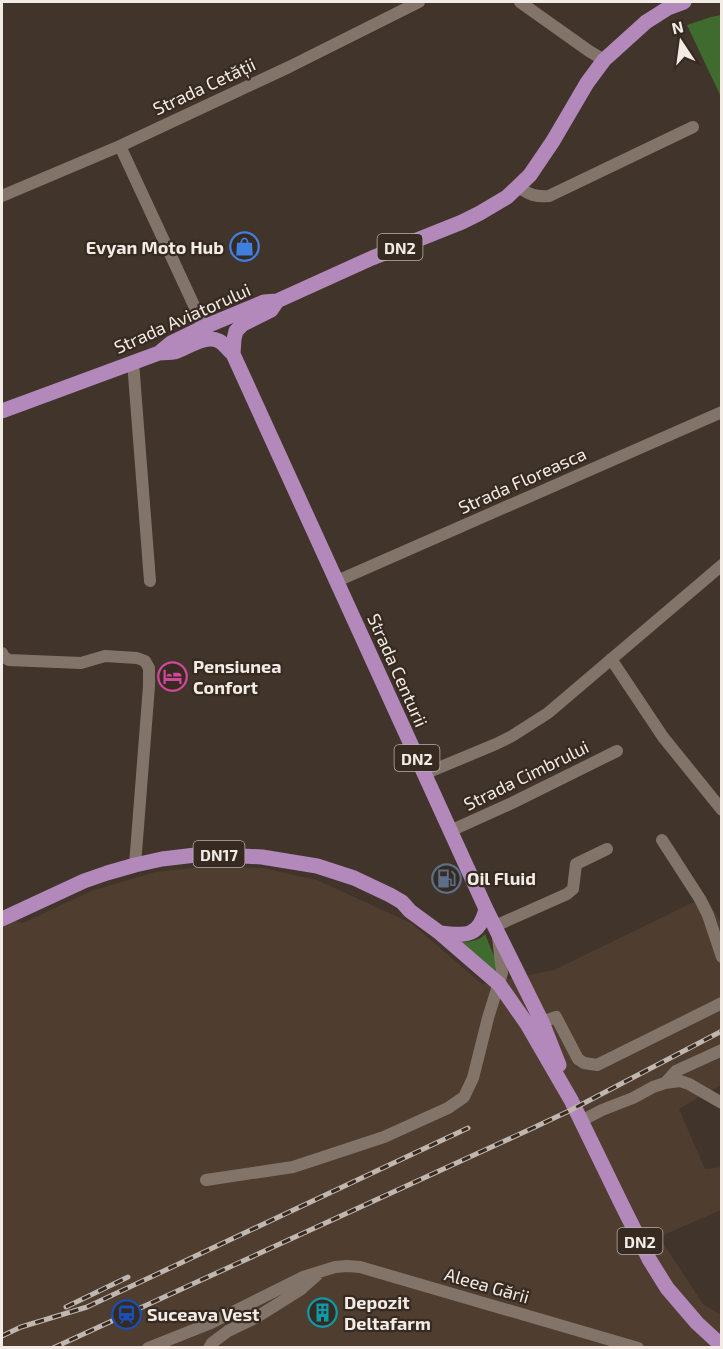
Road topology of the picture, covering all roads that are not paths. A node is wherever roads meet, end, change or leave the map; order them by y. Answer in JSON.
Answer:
{"nodes":[{"id":1,"x":419,"y":2,"type":"edge"},
{"id":2,"x":520,"y":2,"type":"edge"},
{"id":3,"x":684,"y":2,"type":"edge"},
{"id":4,"x":603,"y":60,"type":"junction"},
{"id":5,"x":693,"y":127,"type":"dead end"},
{"id":6,"x":120,"y":146,"type":"junction"},
{"id":7,"x":519,"y":187,"type":"junction"},
{"id":8,"x":2,"y":196,"type":"edge"},
{"id":9,"x":277,"y":301,"type":"junction"},
{"id":10,"x":204,"y":327,"type":"junction"},
{"id":11,"x":159,"y":353,"type":"junction"},
{"id":12,"x":233,"y":354,"type":"junction"},
{"id":13,"x":133,"y":362,"type":"junction"},
{"id":14,"x":2,"y":411,"type":"edge"},
{"id":15,"x":722,"y":412,"type":"edge"},
{"id":16,"x":722,"y":565,"type":"edge"},
{"id":17,"x":337,"y":581,"type":"junction"},
{"id":18,"x":150,"y":582,"type":"dead end"},
{"id":19,"x":2,"y":653,"type":"edge"},
{"id":20,"x":611,"y":659,"type":"junction"},
{"id":21,"x":617,"y":751,"type":"dead end"},
{"id":22,"x":424,"y":774,"type":"junction"},
{"id":23,"x":722,"y":810,"type":"edge"},
{"id":24,"x":450,"y":831,"type":"junction"},
{"id":25,"x":662,"y":840,"type":"dead end"},
{"id":26,"x":607,"y":849,"type":"dead end"},
{"id":27,"x":135,"y":865,"type":"junction"},
{"id":28,"x":486,"y":909,"type":"junction"},
{"id":29,"x":2,"y":919,"type":"edge"},
{"id":30,"x":496,"y":930,"type":"junction"},
{"id":31,"x":440,"y":933,"type":"junction"},
{"id":32,"x":722,"y":957,"type":"edge"},
{"id":33,"x":499,"y":984,"type":"junction"},
{"id":34,"x":722,"y":1003,"type":"edge"},
{"id":35,"x":542,"y":1022,"type":"junction"},
{"id":36,"x":550,"y":1041,"type":"junction"},
{"id":37,"x":722,"y":1050,"type":"edge"},
{"id":38,"x":665,"y":1083,"type":"junction"},
{"id":39,"x":571,"y":1100,"type":"junction"},
{"id":40,"x":722,"y":1103,"type":"edge"},
{"id":41,"x":581,"y":1120,"type":"junction"},
{"id":42,"x":206,"y":1180,"type":"dead end"},
{"id":43,"x":324,"y":1270,"type":"junction"},
{"id":44,"x":719,"y":1346,"type":"edge"},
{"id":45,"x":148,"y":1347,"type":"edge"},
{"id":46,"x":209,"y":1347,"type":"edge"},
{"id":47,"x":638,"y":1347,"type":"edge"}],
"edges":[{"from":1,"to":6,"type":"street","name":"Strada Cetății"},
{"from":2,"to":4,"type":"street"},
{"from":3,"to":4,"type":"main road","number":"DN2"},
{"from":4,"to":7,"type":"main road","number":"DN2"},
{"from":5,"to":7,"type":"street"},
{"from":6,"to":8,"type":"street","name":"Strada Cetății"},
{"from":6,"to":10,"type":"street"},
{"from":7,"to":9,"type":"main road","number":"DN2"},
{"from":9,"to":10,"type":"main road","name":"Strada Aviatorului"},
{"from":9,"to":12,"type":"main road","number":"DN2"},
{"from":10,"to":11,"type":"main road","name":"Strada Aviatorului"},
{"from":11,"to":12,"type":"main road"},
{"from":11,"to":13,"type":"main road","name":"Strada Aviatorului"},
{"from":12,"to":17,"type":"main road","name":"Strada Centurii","number":"DN2"},
{"from":13,"to":14,"type":"main road","name":"Strada Aviatorului"},
{"from":13,"to":18,"type":"street"},
{"from":15,"to":17,"type":"street","name":"Strada Floreasca"},
{"from":16,"to":20,"type":"street"},
{"from":17,"to":22,"type":"main road","name":"Strada Centurii","number":"DN2"},
{"from":19,"to":27,"type":"street"},
{"from":20,"to":22,"type":"street"},
{"from":20,"to":23,"type":"street"},
{"from":21,"to":24,"type":"street","name":"Strada Cimbrului"},
{"from":22,"to":24,"type":"main road","name":"Strada Centurii","number":"DN2"},
{"from":24,"to":28,"type":"main road","name":"Strada Centurii","number":"DN2"},
{"from":25,"to":32,"type":"street"},
{"from":26,"to":30,"type":"street"},
{"from":27,"to":29,"type":"main road","number":"DN17"},
{"from":27,"to":31,"type":"main road","number":"DN17"},
{"from":28,"to":30,"type":"main road","name":"Strada Centurii","number":"DN2"},
{"from":28,"to":31,"type":"main road"},
{"from":30,"to":33,"type":"street"},
{"from":30,"to":35,"type":"main road","name":"Strada Centurii","number":"DN2"},
{"from":31,"to":33,"type":"main road","number":"DN17"},
{"from":33,"to":36,"type":"main road"},
{"from":33,"to":39,"type":"main road","number":"DN17"},
{"from":33,"to":42,"type":"street"},
{"from":34,"to":35,"type":"street"},
{"from":35,"to":36,"type":"main road","name":"Strada Centurii","number":"DN2"},
{"from":36,"to":39,"type":"main road","name":"Strada Centurii","number":"DN2"},
{"from":37,"to":38,"type":"street"},
{"from":38,"to":40,"type":"street"},
{"from":38,"to":41,"type":"street"},
{"from":39,"to":41,"type":"main road","number":"DN2"},
{"from":41,"to":44,"type":"main road","number":"DN2"},
{"from":43,"to":45,"type":"street","name":"Aleea Gării"},
{"from":43,"to":46,"type":"street"},
{"from":43,"to":47,"type":"street","name":"Aleea Gării"}]}
